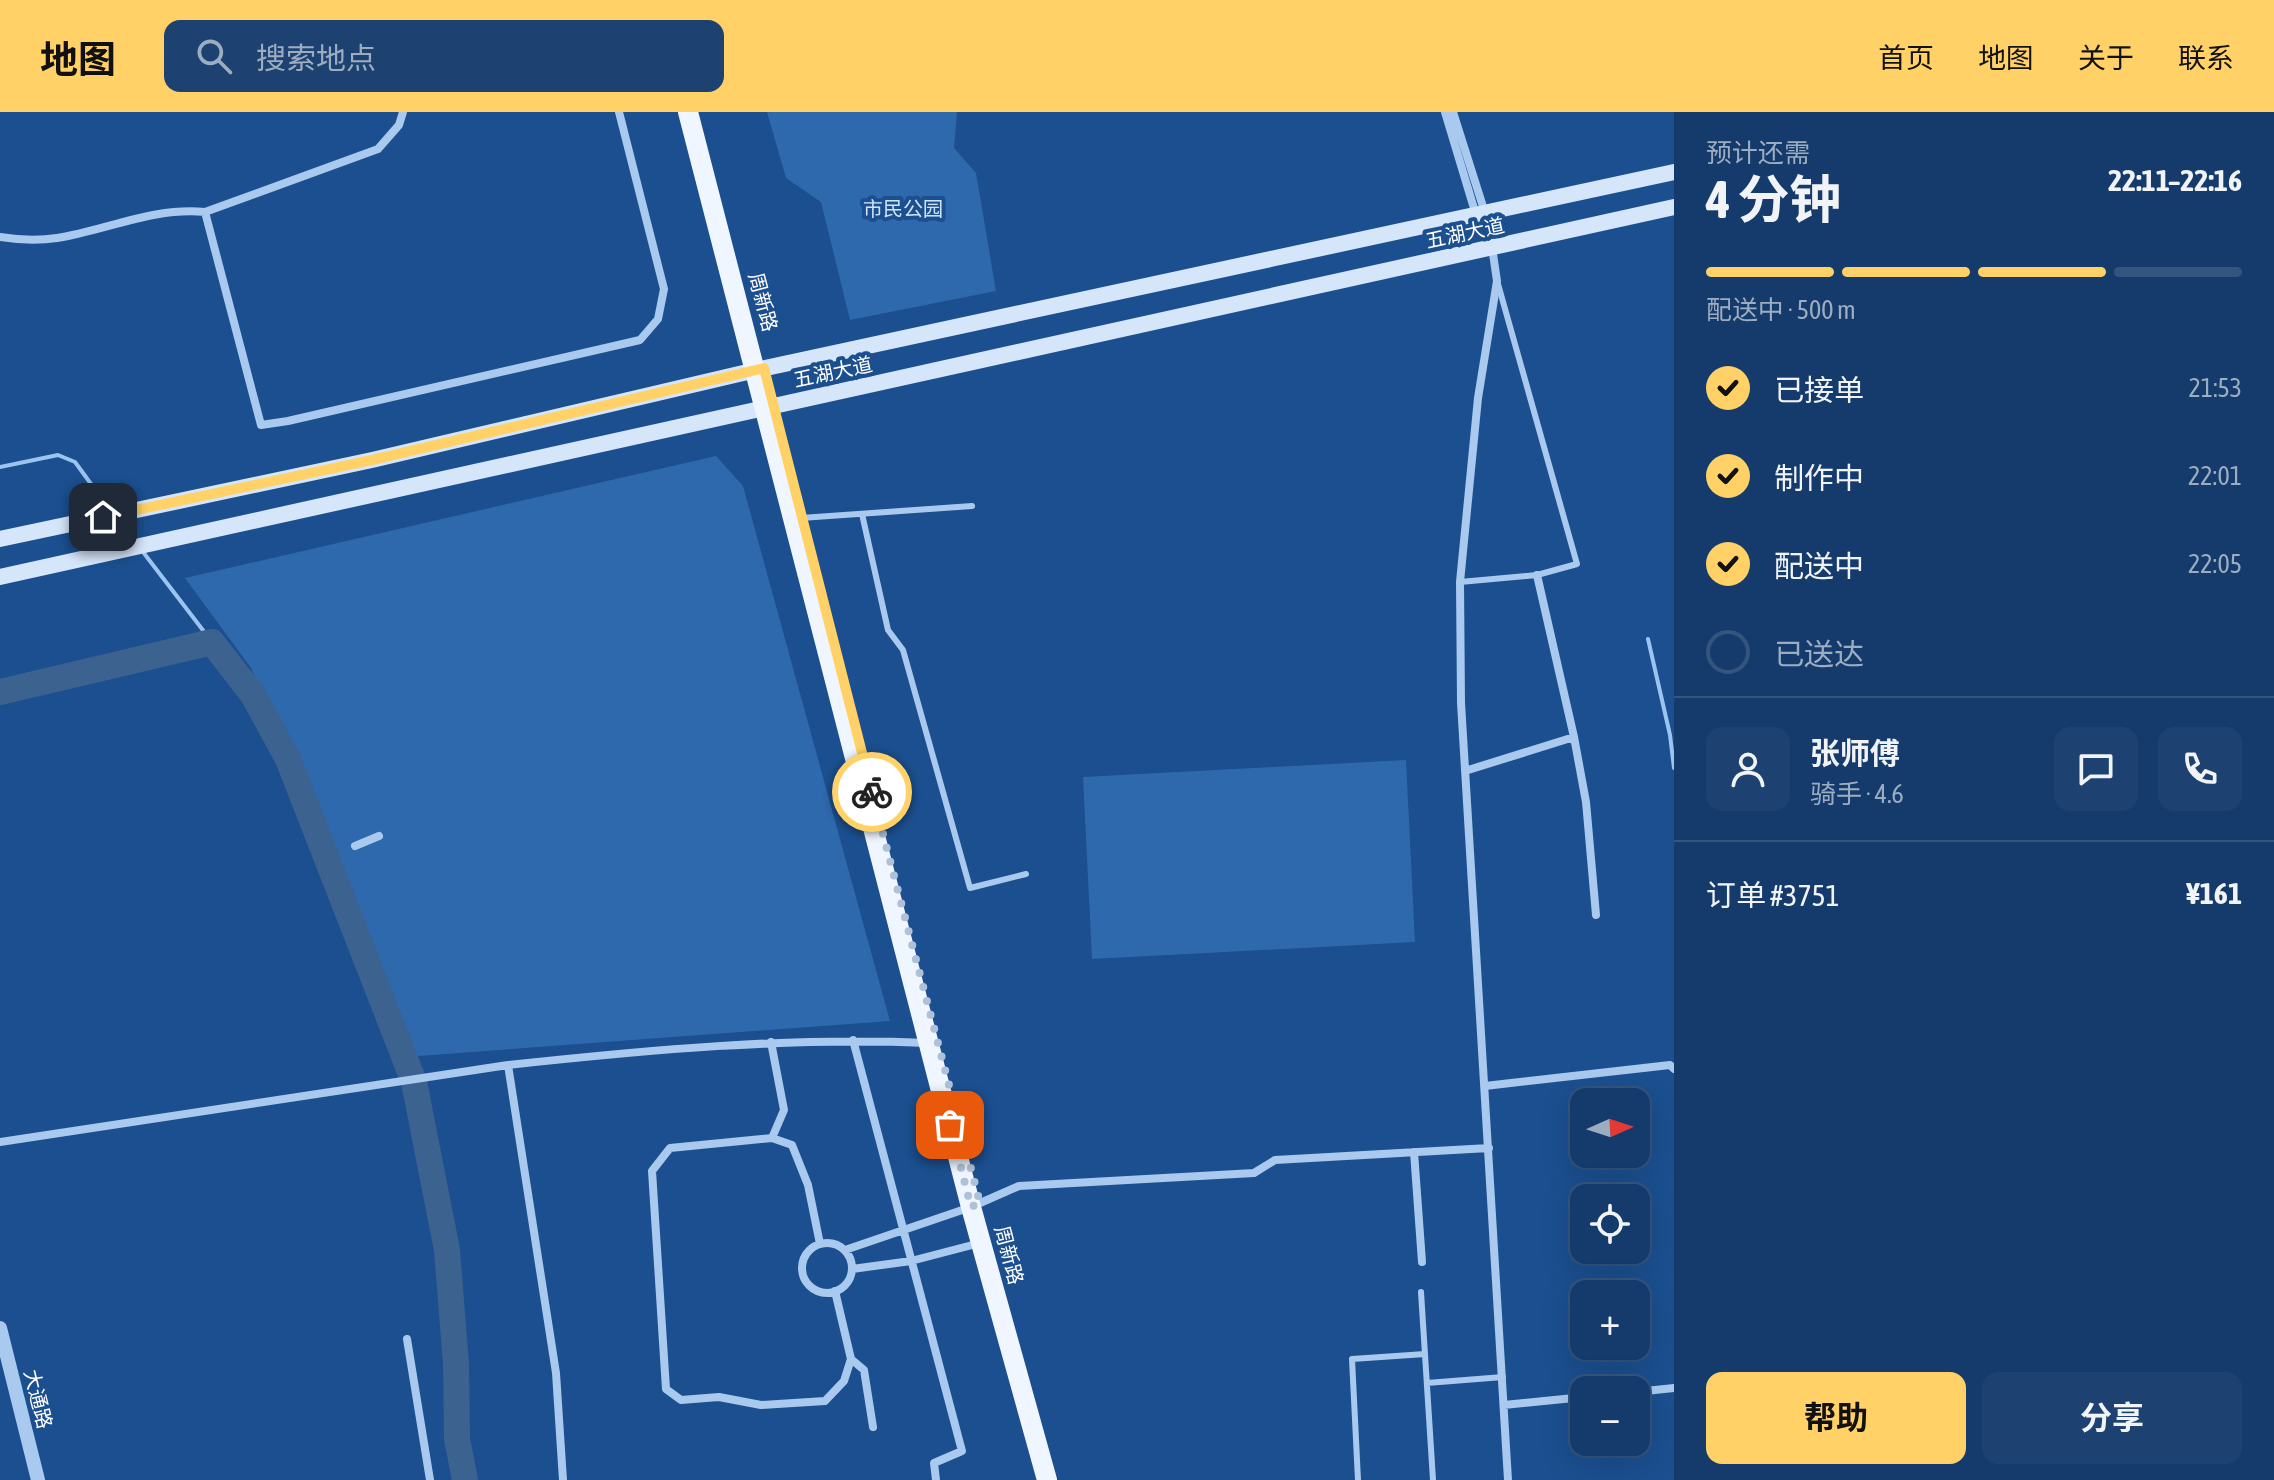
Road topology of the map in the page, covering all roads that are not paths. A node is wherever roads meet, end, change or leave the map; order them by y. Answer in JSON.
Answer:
{"nodes":[{"id":1,"x":403,"y":112,"type":"edge"},
{"id":2,"x":619,"y":112,"type":"edge"},
{"id":3,"x":688,"y":112,"type":"edge"},
{"id":4,"x":698,"y":112,"type":"edge"},
{"id":5,"x":1445,"y":112,"type":"edge"},
{"id":6,"x":1453,"y":112,"type":"edge"},
{"id":7,"x":1674,"y":172,"type":"edge"},
{"id":8,"x":1674,"y":207,"type":"edge"},
{"id":9,"x":205,"y":212,"type":"junction"},
{"id":10,"x":1480,"y":215,"type":"junction"},
{"id":11,"x":0,"y":237,"type":"edge"},
{"id":12,"x":1492,"y":247,"type":"junction"},
{"id":13,"x":1497,"y":281,"type":"junction"},
{"id":14,"x":760,"y":369,"type":"junction"},
{"id":15,"x":769,"y":407,"type":"junction"},
{"id":16,"x":972,"y":506,"type":"dead end"},
{"id":17,"x":862,"y":514,"type":"junction"},
{"id":18,"x":801,"y":518,"type":"junction"},
{"id":19,"x":0,"y":539,"type":"edge"},
{"id":20,"x":1537,"y":575,"type":"junction"},
{"id":21,"x":0,"y":577,"type":"edge"},
{"id":22,"x":1460,"y":582,"type":"junction"},
{"id":23,"x":1574,"y":737,"type":"junction"},
{"id":24,"x":1465,"y":771,"type":"junction"},
{"id":25,"x":379,"y":836,"type":"dead end"},
{"id":26,"x":355,"y":846,"type":"dead end"},
{"id":27,"x":1026,"y":874,"type":"dead end"},
{"id":28,"x":1596,"y":915,"type":"dead end"},
{"id":29,"x":853,"y":1040,"type":"junction"},
{"id":30,"x":771,"y":1042,"type":"junction"},
{"id":31,"x":933,"y":1043,"type":"junction"},
{"id":32,"x":508,"y":1065,"type":"junction"},
{"id":33,"x":1674,"y":1069,"type":"edge"},
{"id":34,"x":1485,"y":1086,"type":"junction"},
{"id":35,"x":772,"y":1138,"type":"junction"},
{"id":36,"x":0,"y":1142,"type":"edge"},
{"id":37,"x":1489,"y":1148,"type":"junction"},
{"id":38,"x":1414,"y":1152,"type":"junction"},
{"id":39,"x":975,"y":1205,"type":"junction"},
{"id":40,"x":903,"y":1229,"type":"junction"},
{"id":41,"x":985,"y":1242,"type":"junction"},
{"id":42,"x":820,"y":1244,"type":"junction"},
{"id":43,"x":845,"y":1250,"type":"junction"},
{"id":44,"x":911,"y":1261,"type":"junction"},
{"id":45,"x":1422,"y":1262,"type":"dead end"},
{"id":46,"x":852,"y":1269,"type":"junction"},
{"id":47,"x":835,"y":1291,"type":"junction"},
{"id":48,"x":1421,"y":1292,"type":"dead end"},
{"id":49,"x":0,"y":1328,"type":"edge"},
{"id":50,"x":407,"y":1339,"type":"dead end"},
{"id":51,"x":1425,"y":1354,"type":"junction"},
{"id":52,"x":851,"y":1359,"type":"junction"},
{"id":53,"x":1503,"y":1377,"type":"junction"},
{"id":54,"x":1427,"y":1383,"type":"junction"},
{"id":55,"x":1674,"y":1388,"type":"edge"},
{"id":56,"x":1650,"y":1391,"type":"edge"},
{"id":57,"x":1570,"y":1398,"type":"edge"},
{"id":58,"x":1504,"y":1405,"type":"junction"},
{"id":59,"x":873,"y":1427,"type":"dead end"},
{"id":60,"x":38,"y":1480,"type":"edge"},
{"id":61,"x":430,"y":1480,"type":"edge"},
{"id":62,"x":563,"y":1480,"type":"edge"},
{"id":63,"x":936,"y":1480,"type":"edge"},
{"id":64,"x":1047,"y":1480,"type":"edge"},
{"id":65,"x":1055,"y":1480,"type":"edge"},
{"id":66,"x":1358,"y":1480,"type":"edge"},
{"id":67,"x":1433,"y":1480,"type":"edge"},
{"id":68,"x":1508,"y":1480,"type":"edge"}],
"edges":[{"from":1,"to":9,"type":"street"},
{"from":2,"to":9,"type":"street"},
{"from":3,"to":14,"type":"main road","name":"周新路"},
{"from":4,"to":14,"type":"main road","name":"周新路"},
{"from":5,"to":10,"type":"street"},
{"from":6,"to":10,"type":"street"},
{"from":7,"to":10,"type":"main road","name":"五湖大道"},
{"from":8,"to":12,"type":"main road","name":"五湖大道"},
{"from":9,"to":11,"type":"street"},
{"from":10,"to":14,"type":"main road","name":"五湖大道"},
{"from":12,"to":13,"type":"street"},
{"from":12,"to":15,"type":"main road","name":"五湖大道"},
{"from":13,"to":20,"type":"lane"},
{"from":13,"to":22,"type":"street"},
{"from":14,"to":15,"type":"main road","name":"周新路"},
{"from":14,"to":19,"type":"main road","name":"五湖大道"},
{"from":15,"to":18,"type":"main road","name":"周新路"},
{"from":15,"to":21,"type":"main road","name":"五湖大道"},
{"from":15,"to":31,"type":"main road","name":"周新路"},
{"from":16,"to":17,"type":"lane"},
{"from":17,"to":18,"type":"lane"},
{"from":17,"to":27,"type":"lane"},
{"from":18,"to":31,"type":"main road","name":"周新路"},
{"from":20,"to":22,"type":"lane"},
{"from":20,"to":23,"type":"street"},
{"from":22,"to":24,"type":"street"},
{"from":23,"to":24,"type":"street"},
{"from":23,"to":28,"type":"street"},
{"from":24,"to":34,"type":"street"},
{"from":25,"to":26,"type":"street"},
{"from":29,"to":30,"type":"street"},
{"from":29,"to":31,"type":"street"},
{"from":29,"to":40,"type":"street"},
{"from":30,"to":32,"type":"street"},
{"from":30,"to":35,"type":"street"},
{"from":31,"to":39,"type":"main road","name":"周新路"},
{"from":32,"to":36,"type":"street"},
{"from":32,"to":62,"type":"street"},
{"from":33,"to":34,"type":"street"},
{"from":34,"to":37,"type":"street"},
{"from":35,"to":42,"type":"street"},
{"from":35,"to":52,"type":"street"},
{"from":37,"to":38,"type":"street"},
{"from":37,"to":53,"type":"street"},
{"from":38,"to":39,"type":"street"},
{"from":38,"to":45,"type":"street"},
{"from":39,"to":40,"type":"street"},
{"from":39,"to":41,"type":"main road","name":"周新路"},
{"from":40,"to":43,"type":"street"},
{"from":40,"to":44,"type":"street"},
{"from":41,"to":44,"type":"street"},
{"from":41,"to":64,"type":"main road","name":"周新路"},
{"from":41,"to":65,"type":"main road","name":"周新路"},
{"from":42,"to":43,"type":"street"},
{"from":42,"to":47,"type":"street"},
{"from":43,"to":46,"type":"street"},
{"from":44,"to":46,"type":"street"},
{"from":44,"to":63,"type":"street"},
{"from":46,"to":47,"type":"street"},
{"from":47,"to":52,"type":"street"},
{"from":48,"to":51,"type":"lane"},
{"from":49,"to":60,"type":"street","name":"大通路"},
{"from":50,"to":61,"type":"street"},
{"from":51,"to":54,"type":"lane"},
{"from":51,"to":66,"type":"lane"},
{"from":52,"to":59,"type":"street"},
{"from":53,"to":54,"type":"lane"},
{"from":53,"to":58,"type":"street"},
{"from":54,"to":67,"type":"lane"},
{"from":55,"to":56,"type":"street"},
{"from":57,"to":58,"type":"street"},
{"from":58,"to":68,"type":"street"}]}
